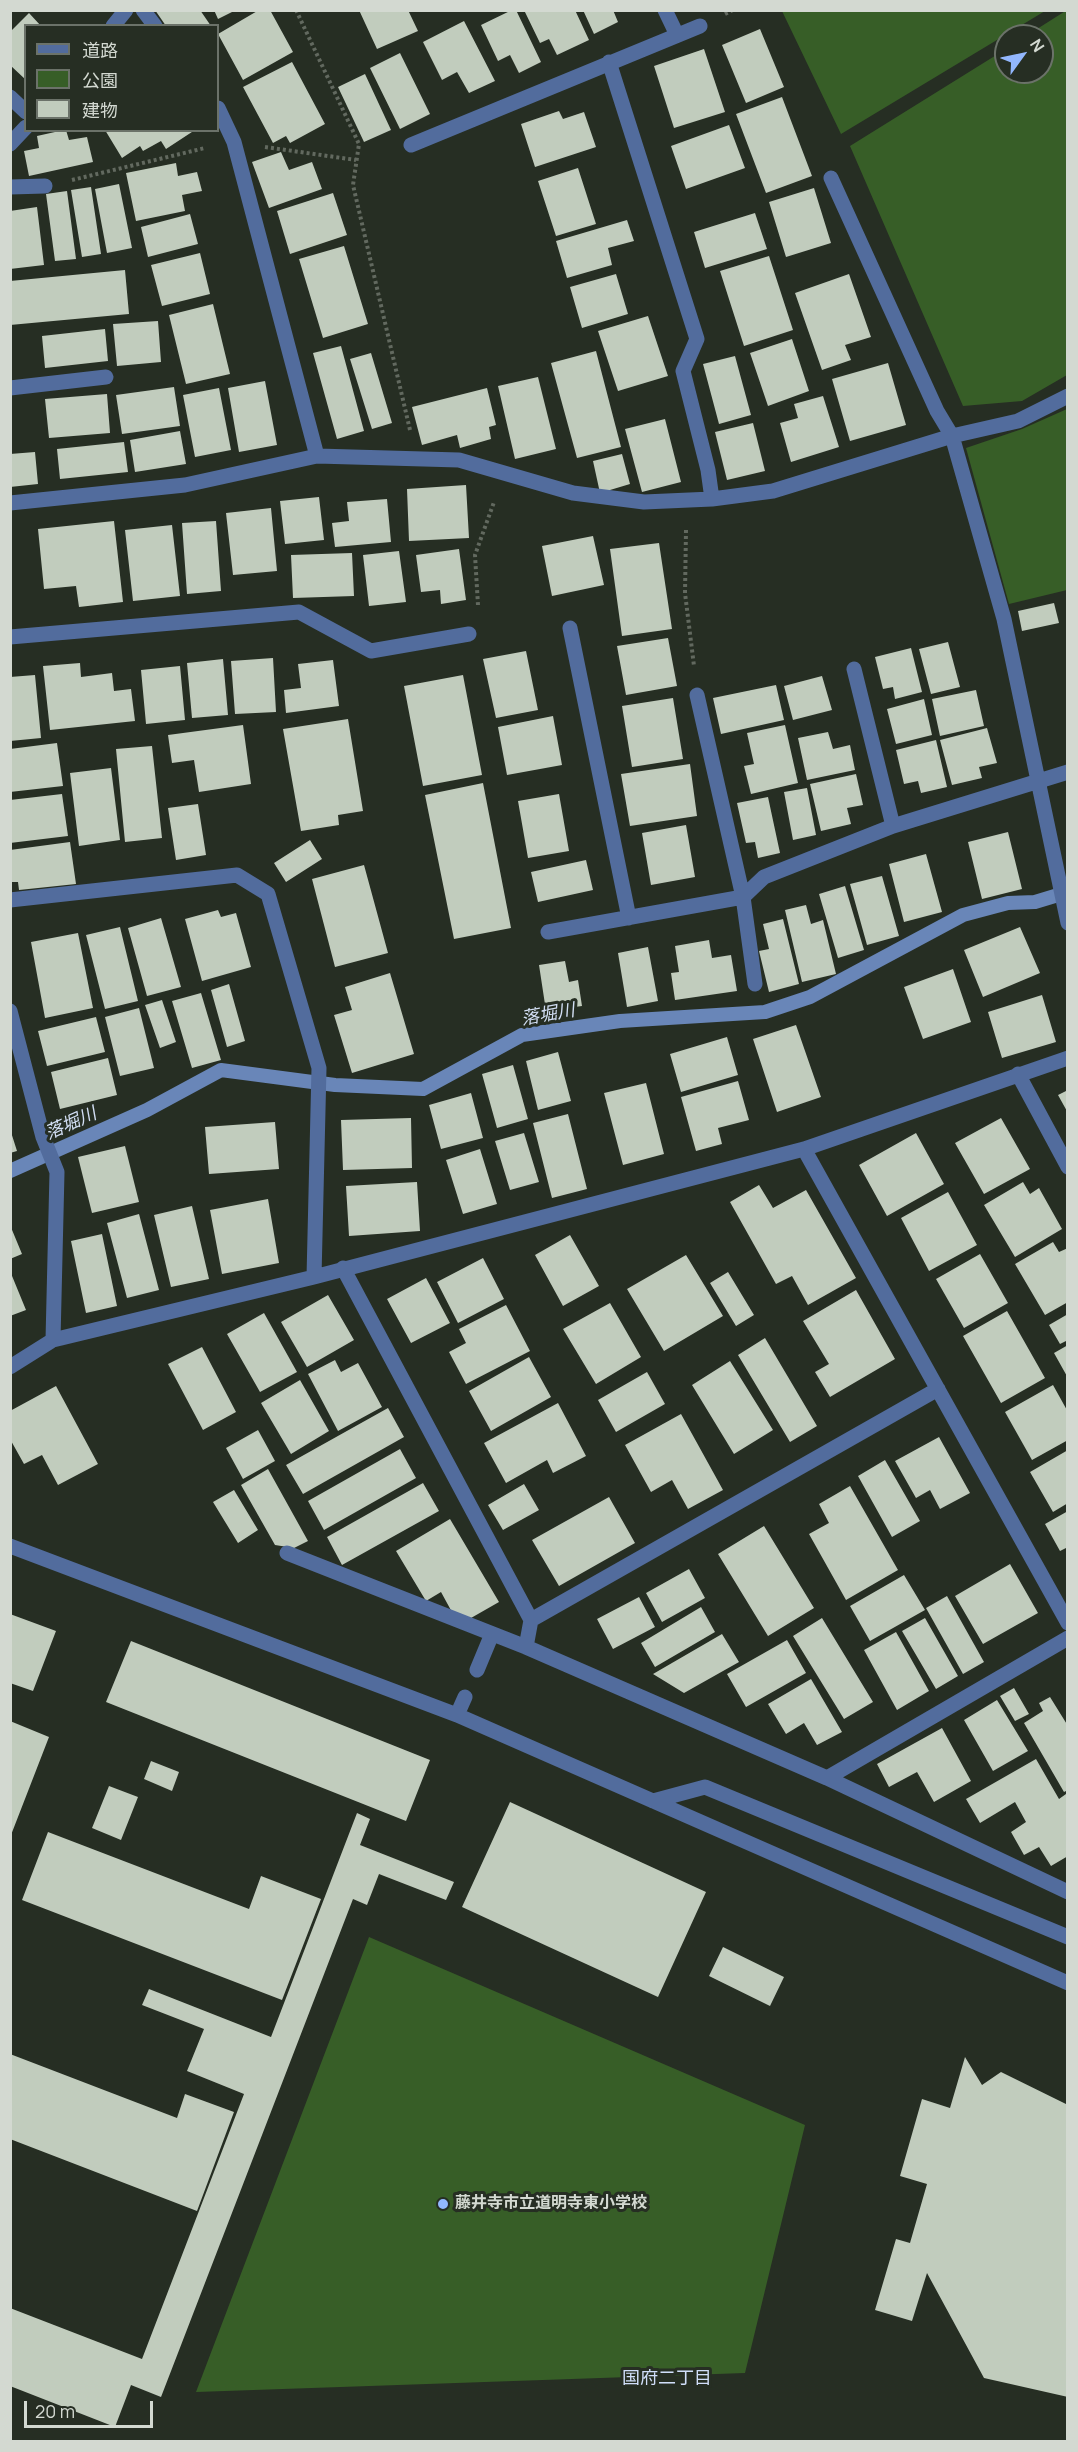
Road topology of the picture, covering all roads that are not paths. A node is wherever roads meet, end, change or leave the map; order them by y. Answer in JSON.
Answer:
{"nodes":[{"id":1,"x":126,"y":10,"type":"edge"},
{"id":2,"x":143,"y":10,"type":"edge"},
{"id":3,"x":665,"y":10,"type":"edge"},
{"id":4,"x":115,"y":24,"type":"edge"},
{"id":5,"x":154,"y":24,"type":"edge"},
{"id":6,"x":700,"y":26,"type":"dead end"},
{"id":7,"x":677,"y":35,"type":"junction"},
{"id":8,"x":609,"y":62,"type":"junction"},
{"id":9,"x":10,"y":97,"type":"edge"},
{"id":10,"x":24,"y":110,"type":"edge"},
{"id":11,"x":219,"y":110,"type":"edge"},
{"id":12,"x":24,"y":129,"type":"edge"},
{"id":13,"x":10,"y":144,"type":"edge"},
{"id":14,"x":411,"y":145,"type":"dead end"},
{"id":15,"x":831,"y":178,"type":"dead end"},
{"id":16,"x":45,"y":186,"type":"road end"},
{"id":17,"x":10,"y":188,"type":"edge"},
{"id":18,"x":106,"y":377,"type":"dead end"},
{"id":19,"x":10,"y":388,"type":"edge"},
{"id":20,"x":1068,"y":396,"type":"edge"},
{"id":21,"x":952,"y":436,"type":"junction"},
{"id":22,"x":317,"y":456,"type":"junction"},
{"id":23,"x":712,"y":499,"type":"junction"},
{"id":24,"x":10,"y":503,"type":"edge"},
{"id":25,"x":570,"y":628,"type":"dead end"},
{"id":26,"x":469,"y":634,"type":"road end"},
{"id":27,"x":10,"y":637,"type":"edge"},
{"id":28,"x":854,"y":669,"type":"dead end"},
{"id":29,"x":697,"y":695,"type":"road end"},
{"id":30,"x":1068,"y":772,"type":"edge"},
{"id":31,"x":1039,"y":780,"type":"junction"},
{"id":32,"x":893,"y":826,"type":"junction"},
{"id":33,"x":743,"y":897,"type":"junction"},
{"id":34,"x":10,"y":900,"type":"edge"},
{"id":35,"x":628,"y":918,"type":"junction"},
{"id":36,"x":1068,"y":923,"type":"edge"},
{"id":37,"x":548,"y":932,"type":"dead end"},
{"id":38,"x":755,"y":984,"type":"dead end"},
{"id":39,"x":10,"y":1011,"type":"edge"},
{"id":40,"x":1068,"y":1058,"type":"edge"},
{"id":41,"x":17,"y":1066,"type":"edge"},
{"id":42,"x":1018,"y":1074,"type":"junction"},
{"id":43,"x":804,"y":1149,"type":"junction"},
{"id":44,"x":1068,"y":1167,"type":"edge"},
{"id":45,"x":343,"y":1268,"type":"junction"},
{"id":46,"x":314,"y":1277,"type":"junction"},
{"id":47,"x":53,"y":1340,"type":"junction"},
{"id":48,"x":10,"y":1368,"type":"edge"},
{"id":49,"x":938,"y":1389,"type":"junction"},
{"id":50,"x":10,"y":1546,"type":"edge"},
{"id":51,"x":287,"y":1553,"type":"dead end"},
{"id":52,"x":531,"y":1620,"type":"junction"},
{"id":53,"x":1068,"y":1623,"type":"edge"},
{"id":54,"x":492,"y":1634,"type":"junction"},
{"id":55,"x":1068,"y":1638,"type":"edge"},
{"id":56,"x":526,"y":1647,"type":"junction"},
{"id":57,"x":477,"y":1670,"type":"dead end"},
{"id":58,"x":465,"y":1697,"type":"dead end"},
{"id":59,"x":457,"y":1715,"type":"junction"},
{"id":60,"x":826,"y":1778,"type":"junction"},
{"id":61,"x":653,"y":1801,"type":"junction"},
{"id":62,"x":1068,"y":1892,"type":"edge"},
{"id":63,"x":1068,"y":1937,"type":"edge"},
{"id":64,"x":1068,"y":1983,"type":"edge"}],
"edges":[{"from":1,"to":4,"type":"street"},
{"from":2,"to":5,"type":"street"},
{"from":3,"to":7,"type":"street"},
{"from":6,"to":7,"type":"street"},
{"from":7,"to":8,"type":"street"},
{"from":8,"to":14,"type":"street"},
{"from":8,"to":23,"type":"street"},
{"from":9,"to":10,"type":"street"},
{"from":11,"to":22,"type":"street"},
{"from":12,"to":13,"type":"street"},
{"from":15,"to":21,"type":"street"},
{"from":16,"to":17,"type":"street"},
{"from":18,"to":19,"type":"street"},
{"from":20,"to":21,"type":"street"},
{"from":21,"to":23,"type":"street"},
{"from":21,"to":31,"type":"street"},
{"from":22,"to":23,"type":"street"},
{"from":22,"to":24,"type":"street"},
{"from":25,"to":35,"type":"street"},
{"from":26,"to":27,"type":"street"},
{"from":28,"to":32,"type":"street"},
{"from":29,"to":33,"type":"street"},
{"from":30,"to":31,"type":"street"},
{"from":31,"to":32,"type":"street"},
{"from":31,"to":36,"type":"street"},
{"from":32,"to":33,"type":"street"},
{"from":33,"to":35,"type":"street"},
{"from":33,"to":38,"type":"street"},
{"from":34,"to":46,"type":"street"},
{"from":35,"to":37,"type":"street"},
{"from":39,"to":41,"type":"street"},
{"from":40,"to":42,"type":"street"},
{"from":41,"to":47,"type":"street"},
{"from":42,"to":43,"type":"street"},
{"from":42,"to":44,"type":"street"},
{"from":43,"to":45,"type":"street"},
{"from":43,"to":49,"type":"street"},
{"from":45,"to":46,"type":"street"},
{"from":45,"to":52,"type":"street"},
{"from":46,"to":47,"type":"street"},
{"from":47,"to":48,"type":"street"},
{"from":49,"to":52,"type":"street"},
{"from":49,"to":53,"type":"street"},
{"from":50,"to":59,"type":"street"},
{"from":51,"to":54,"type":"street"},
{"from":52,"to":56,"type":"street"},
{"from":54,"to":56,"type":"street"},
{"from":54,"to":57,"type":"street"},
{"from":55,"to":60,"type":"street"},
{"from":56,"to":60,"type":"street"},
{"from":58,"to":59,"type":"street"},
{"from":59,"to":61,"type":"street"},
{"from":60,"to":62,"type":"street"},
{"from":61,"to":63,"type":"street"},
{"from":61,"to":64,"type":"street"}]}
